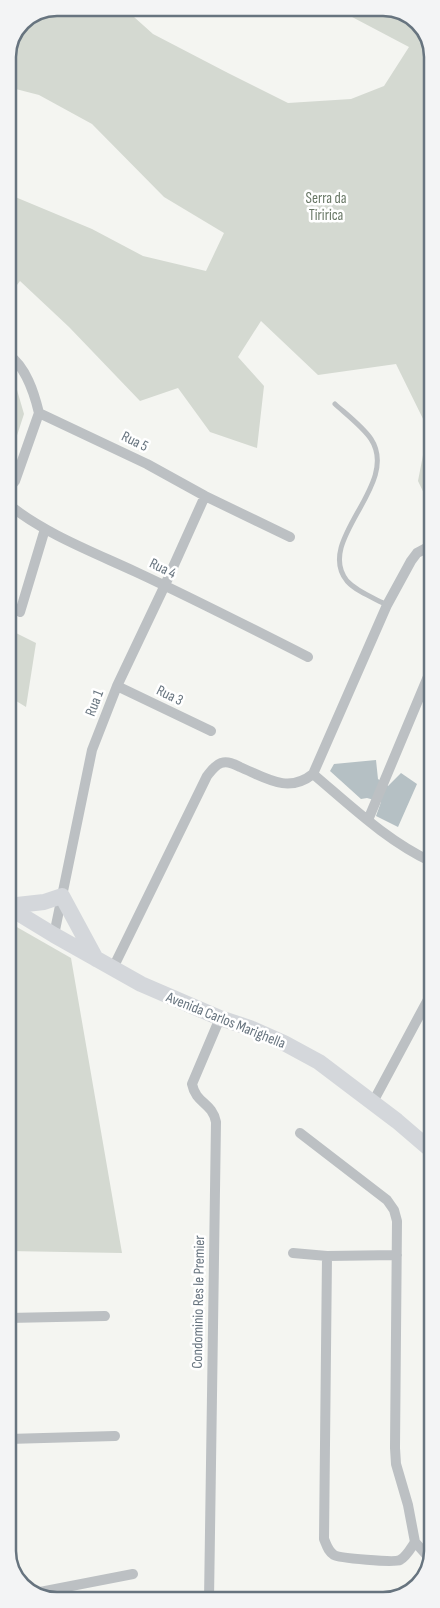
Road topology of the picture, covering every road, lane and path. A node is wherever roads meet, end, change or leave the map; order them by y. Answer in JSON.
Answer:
{"nodes":[{"id":1,"x":16,"y":362,"type":"edge"},
{"id":2,"x":335,"y":404,"type":"dead end"},
{"id":3,"x":39,"y":413,"type":"junction"},
{"id":4,"x":16,"y":478,"type":"edge"},
{"id":5,"x":204,"y":496,"type":"junction"},
{"id":6,"x":16,"y":510,"type":"edge"},
{"id":7,"x":45,"y":529,"type":"junction"},
{"id":8,"x":290,"y":537,"type":"dead end"},
{"id":9,"x":424,"y":549,"type":"edge"},
{"id":10,"x":165,"y":586,"type":"junction"},
{"id":11,"x":387,"y":604,"type":"junction"},
{"id":12,"x":20,"y":612,"type":"dead end"},
{"id":13,"x":308,"y":657,"type":"dead end"},
{"id":14,"x":117,"y":686,"type":"junction"},
{"id":15,"x":424,"y":686,"type":"edge"},
{"id":16,"x":210,"y":731,"type":"dead end"},
{"id":17,"x":314,"y":774,"type":"junction"},
{"id":18,"x":368,"y":820,"type":"junction"},
{"id":19,"x":424,"y":857,"type":"edge"},
{"id":20,"x":62,"y":896,"type":"junction"},
{"id":21,"x":16,"y":905,"type":"edge"},
{"id":22,"x":16,"y":911,"type":"edge"},
{"id":23,"x":54,"y":935,"type":"junction"},
{"id":24,"x":96,"y":959,"type":"junction"},
{"id":25,"x":113,"y":968,"type":"junction"},
{"id":26,"x":424,"y":1007,"type":"edge"},
{"id":27,"x":220,"y":1018,"type":"junction"},
{"id":28,"x":373,"y":1102,"type":"junction"},
{"id":29,"x":300,"y":1133,"type":"dead end"},
{"id":30,"x":424,"y":1144,"type":"edge"},
{"id":31,"x":293,"y":1253,"type":"dead end"},
{"id":32,"x":397,"y":1255,"type":"junction"},
{"id":33,"x":327,"y":1256,"type":"junction"},
{"id":34,"x":105,"y":1316,"type":"dead end"},
{"id":35,"x":16,"y":1318,"type":"edge"},
{"id":36,"x":115,"y":1436,"type":"dead end"},
{"id":37,"x":16,"y":1438,"type":"edge"},
{"id":38,"x":414,"y":1542,"type":"junction"},
{"id":39,"x":424,"y":1552,"type":"edge"},
{"id":40,"x":134,"y":1574,"type":"dead end"},
{"id":41,"x":48,"y":1591,"type":"edge"},
{"id":42,"x":209,"y":1592,"type":"edge"}],
"edges":[{"from":1,"to":3,"type":"street"},
{"from":2,"to":11,"type":"lane"},
{"from":3,"to":4,"type":"street"},
{"from":3,"to":5,"type":"street","name":"Rua 5"},
{"from":5,"to":8,"type":"street","name":"Rua 5"},
{"from":5,"to":10,"type":"street","name":"Rua 1"},
{"from":6,"to":7,"type":"street","name":"Rua 4"},
{"from":7,"to":10,"type":"street","name":"Rua 4"},
{"from":7,"to":12,"type":"street"},
{"from":9,"to":11,"type":"street"},
{"from":10,"to":13,"type":"street","name":"Rua 4"},
{"from":10,"to":14,"type":"street","name":"Rua 1"},
{"from":11,"to":17,"type":"street"},
{"from":14,"to":16,"type":"street","name":"Rua 3"},
{"from":14,"to":20,"type":"street","name":"Rua 1"},
{"from":15,"to":18,"type":"street"},
{"from":17,"to":18,"type":"street"},
{"from":17,"to":25,"type":"street"},
{"from":18,"to":19,"type":"street"},
{"from":20,"to":21,"type":"main road"},
{"from":20,"to":23,"type":"street","name":"Rua 1"},
{"from":20,"to":24,"type":"main road"},
{"from":22,"to":23,"type":"main road","name":"Avenida Carlos Marighella"},
{"from":23,"to":24,"type":"main road","name":"Avenida Carlos Marighella"},
{"from":24,"to":25,"type":"main road","name":"Avenida Carlos Marighella"},
{"from":25,"to":27,"type":"main road","name":"Avenida Carlos Marighella"},
{"from":26,"to":28,"type":"street"},
{"from":27,"to":28,"type":"main road","name":"Avenida Carlos Marighella"},
{"from":27,"to":42,"type":"street","name":"Condominio Res le Premier"},
{"from":28,"to":30,"type":"main road","name":"Avenida Carlos Marighella"},
{"from":29,"to":32,"type":"street"},
{"from":31,"to":33,"type":"street"},
{"from":32,"to":33,"type":"street"},
{"from":32,"to":38,"type":"street"},
{"from":33,"to":38,"type":"street"},
{"from":34,"to":35,"type":"street"},
{"from":36,"to":37,"type":"street"},
{"from":38,"to":39,"type":"street"},
{"from":40,"to":41,"type":"street"}]}
